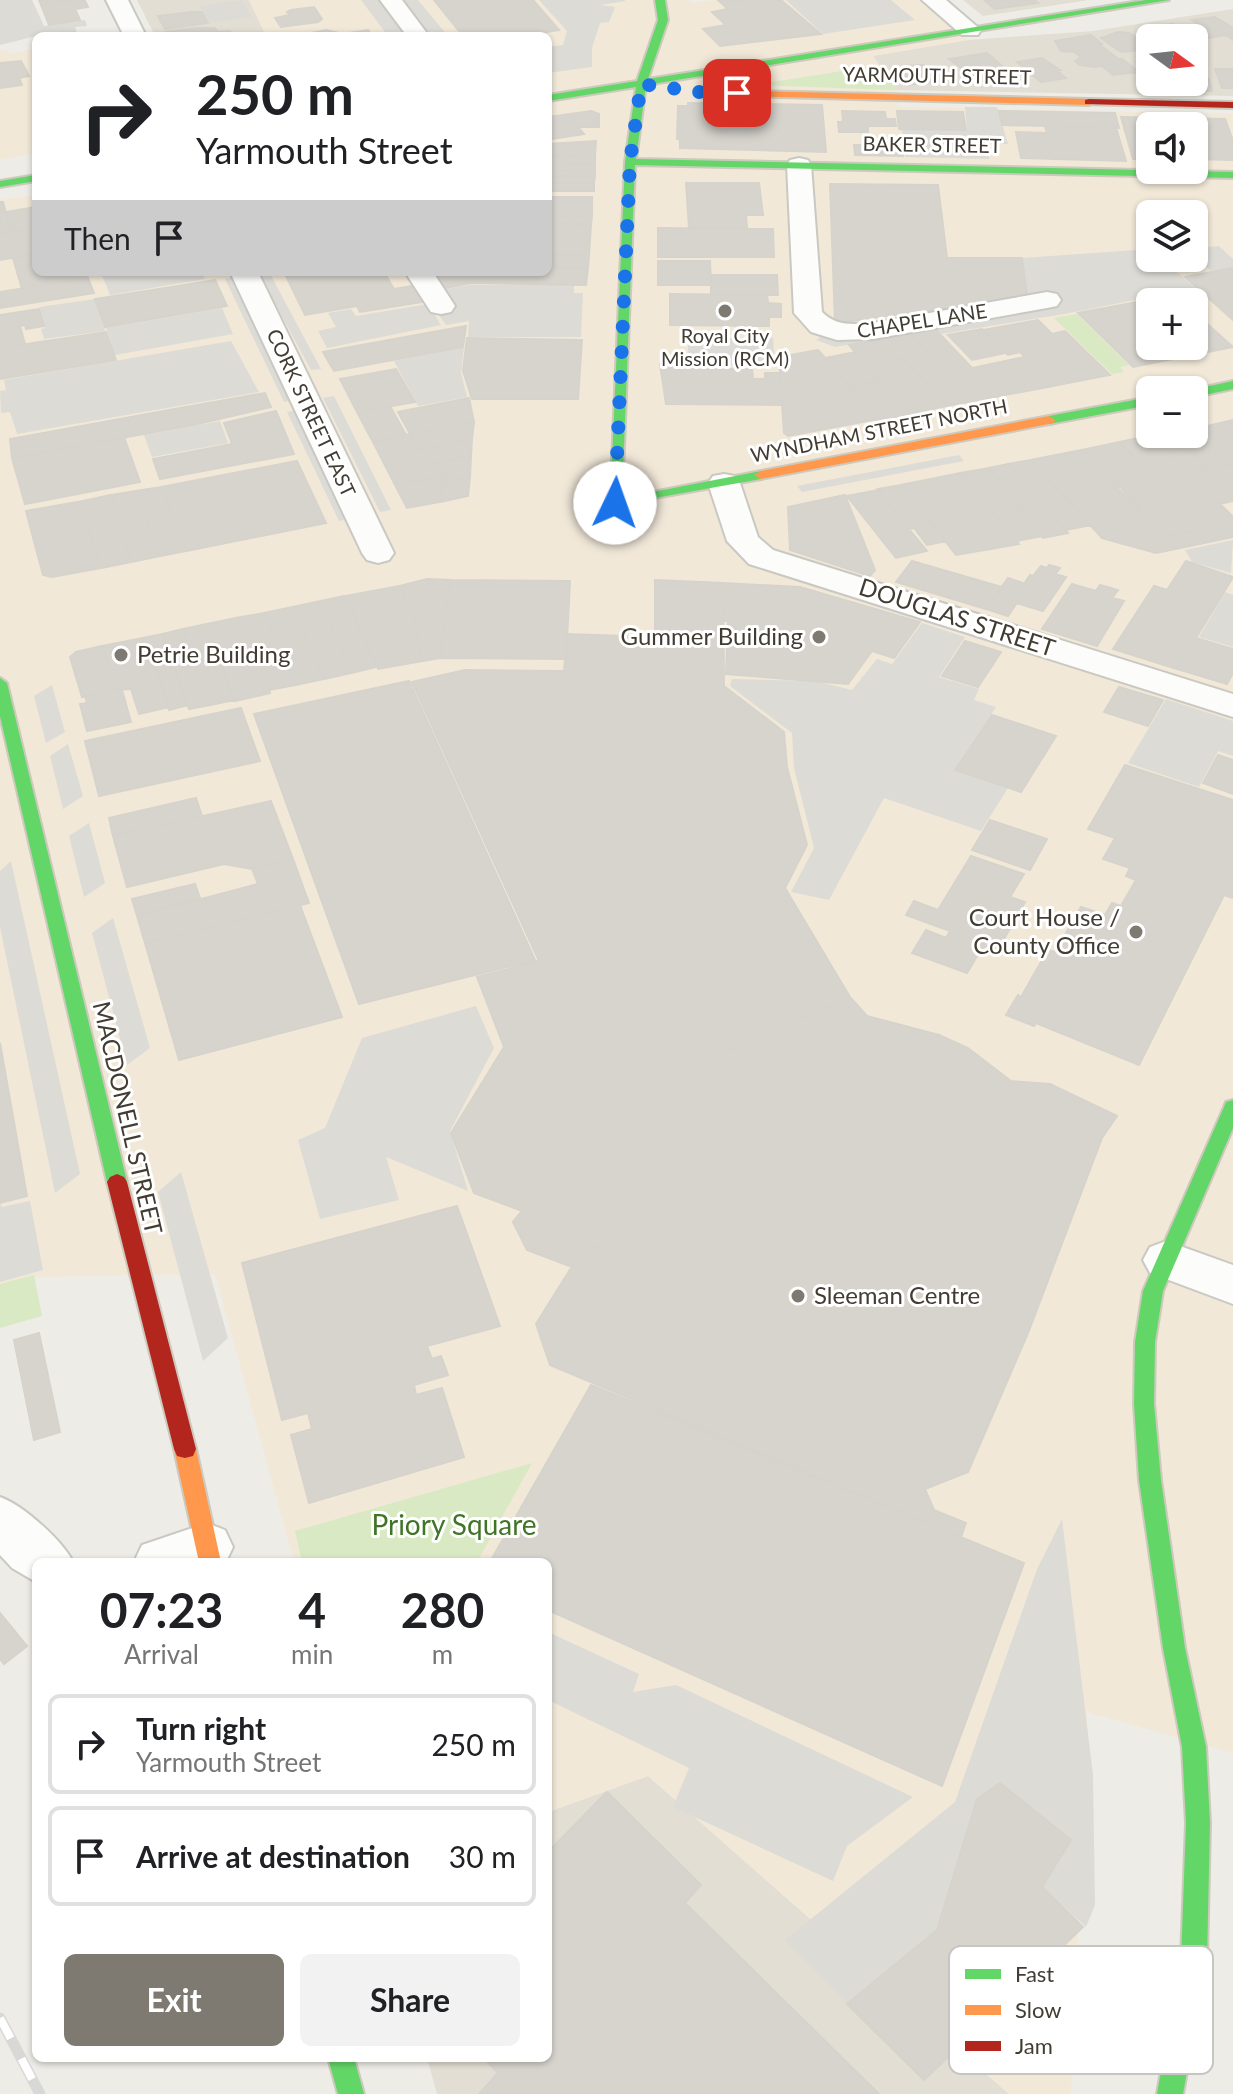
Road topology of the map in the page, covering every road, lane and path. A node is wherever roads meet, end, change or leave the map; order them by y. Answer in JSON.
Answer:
{"nodes":[{"id":1,"x":117,"y":0,"type":"edge"},
{"id":2,"x":391,"y":0,"type":"edge"},
{"id":3,"x":660,"y":0,"type":"edge"},
{"id":4,"x":933,"y":0,"type":"edge"},
{"id":5,"x":1164,"y":0,"type":"edge"},
{"id":6,"x":970,"y":30,"type":"junction"},
{"id":7,"x":133,"y":32,"type":"edge"},
{"id":8,"x":415,"y":32,"type":"edge"},
{"id":9,"x":641,"y":84,"type":"junction"},
{"id":10,"x":552,"y":97,"type":"edge"},
{"id":11,"x":1233,"y":105,"type":"edge"},
{"id":12,"x":630,"y":162,"type":"junction"},
{"id":13,"x":799,"y":165,"type":"junction"},
{"id":14,"x":1233,"y":175,"type":"edge"},
{"id":15,"x":32,"y":179,"type":"edge"},
{"id":16,"x":0,"y":184,"type":"edge"},
{"id":17,"x":246,"y":276,"type":"edge"},
{"id":18,"x":422,"y":276,"type":"edge"},
{"id":19,"x":1047,"y":300,"type":"dead end"},
{"id":20,"x":441,"y":306,"type":"dead end"},
{"id":21,"x":1233,"y":385,"type":"edge"},
{"id":22,"x":1208,"y":390,"type":"edge"},
{"id":23,"x":1136,"y":404,"type":"edge"},
{"id":24,"x":724,"y":483,"type":"junction"},
{"id":25,"x":378,"y":553,"type":"dead end"},
{"id":26,"x":0,"y":683,"type":"edge"},
{"id":27,"x":1233,"y":706,"type":"edge"},
{"id":28,"x":1233,"y":1107,"type":"edge"},
{"id":29,"x":1166,"y":1260,"type":"junction"},
{"id":30,"x":1233,"y":1285,"type":"edge"},
{"id":31,"x":0,"y":1520,"type":"edge"},
{"id":32,"x":193,"y":1557,"type":"edge"},
{"id":33,"x":41,"y":1558,"type":"edge"},
{"id":34,"x":1194,"y":1946,"type":"edge"},
{"id":35,"x":342,"y":2062,"type":"edge"},
{"id":36,"x":1174,"y":2074,"type":"edge"},
{"id":37,"x":351,"y":2094,"type":"edge"},
{"id":38,"x":1170,"y":2094,"type":"edge"}],
"edges":[{"from":1,"to":7,"type":"street"},
{"from":2,"to":8,"type":"street"},
{"from":3,"to":9,"type":"street"},
{"from":4,"to":6,"type":"street"},
{"from":5,"to":6,"type":"street"},
{"from":6,"to":9,"type":"street"},
{"from":9,"to":10,"type":"street"},
{"from":9,"to":11,"type":"street","name":"YARMOUTH STREET"},
{"from":9,"to":12,"type":"street"},
{"from":12,"to":13,"type":"street","name":"BAKER STREET"},
{"from":12,"to":24,"type":"street","name":"WYNDHAM STREET NORTH"},
{"from":13,"to":14,"type":"street","name":"BAKER STREET"},
{"from":13,"to":19,"type":"street","name":"CHAPEL LANE"},
{"from":15,"to":16,"type":"street"},
{"from":17,"to":25,"type":"street","name":"CORK STREET EAST"},
{"from":18,"to":20,"type":"street"},
{"from":21,"to":22,"type":"street"},
{"from":23,"to":24,"type":"street","name":"WYNDHAM STREET NORTH"},
{"from":24,"to":27,"type":"street","name":"DOUGLAS STREET"},
{"from":26,"to":32,"type":"street","name":"MACDONELL STREET"},
{"from":28,"to":29,"type":"street"},
{"from":29,"to":30,"type":"street"},
{"from":29,"to":34,"type":"street"},
{"from":31,"to":33,"type":"street"},
{"from":35,"to":37,"type":"street"},
{"from":36,"to":38,"type":"street"}]}
